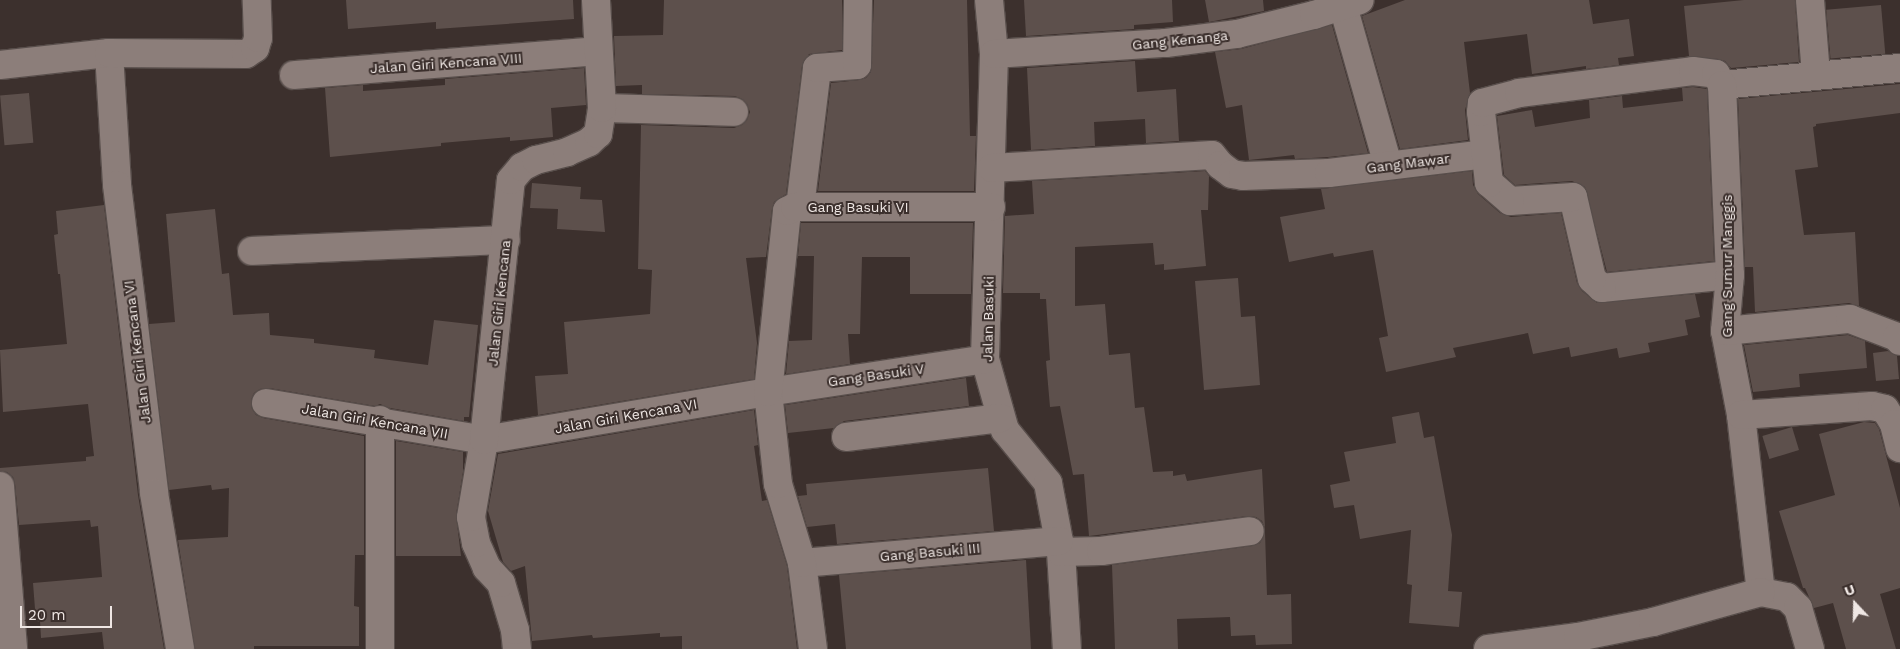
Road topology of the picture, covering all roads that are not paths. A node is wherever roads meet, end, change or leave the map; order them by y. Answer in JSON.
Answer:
{"nodes":[{"id":1,"x":257,"y":0,"type":"edge"},
{"id":2,"x":596,"y":0,"type":"edge"},
{"id":3,"x":858,"y":0,"type":"edge"},
{"id":4,"x":989,"y":0,"type":"edge"},
{"id":5,"x":1810,"y":0,"type":"edge"},
{"id":6,"x":1352,"y":3,"type":"edge"},
{"id":7,"x":598,"y":51,"type":"junction"},
{"id":8,"x":109,"y":54,"type":"junction"},
{"id":9,"x":994,"y":54,"type":"junction"},
{"id":10,"x":0,"y":66,"type":"edge"},
{"id":11,"x":1900,"y":68,"type":"edge"},
{"id":12,"x":294,"y":75,"type":"dead end"},
{"id":13,"x":1816,"y":75,"type":"junction"},
{"id":14,"x":1722,"y":84,"type":"junction"},
{"id":15,"x":602,"y":108,"type":"junction"},
{"id":16,"x":734,"y":112,"type":"dead end"},
{"id":17,"x":1486,"y":154,"type":"junction"},
{"id":18,"x":1388,"y":165,"type":"junction"},
{"id":19,"x":992,"y":168,"type":"junction"},
{"id":20,"x":800,"y":207,"type":"junction"},
{"id":21,"x":991,"y":207,"type":"junction"},
{"id":22,"x":506,"y":240,"type":"junction"},
{"id":23,"x":252,"y":251,"type":"dead end"},
{"id":24,"x":1730,"y":275,"type":"junction"},
{"id":25,"x":1725,"y":331,"type":"junction"},
{"id":26,"x":1900,"y":341,"type":"edge"},
{"id":27,"x":985,"y":359,"type":"junction"},
{"id":28,"x":768,"y":392,"type":"junction"},
{"id":29,"x":266,"y":402,"type":"dead end"},
{"id":30,"x":1741,"y":416,"type":"junction"},
{"id":31,"x":1001,"y":418,"type":"junction"},
{"id":32,"x":380,"y":420,"type":"junction"},
{"id":33,"x":846,"y":437,"type":"dead end"},
{"id":34,"x":484,"y":440,"type":"junction"},
{"id":35,"x":1900,"y":448,"type":"edge"},
{"id":36,"x":0,"y":486,"type":"edge"},
{"id":37,"x":1250,"y":531,"type":"dead end"},
{"id":38,"x":1060,"y":546,"type":"junction"},
{"id":39,"x":802,"y":563,"type":"junction"},
{"id":40,"x":1761,"y":592,"type":"junction"},
{"id":41,"x":13,"y":649,"type":"edge"},
{"id":42,"x":180,"y":649,"type":"edge"},
{"id":43,"x":380,"y":649,"type":"edge"},
{"id":44,"x":517,"y":649,"type":"edge"},
{"id":45,"x":813,"y":649,"type":"edge"},
{"id":46,"x":1067,"y":649,"type":"edge"},
{"id":47,"x":1488,"y":649,"type":"edge"},
{"id":48,"x":1810,"y":649,"type":"edge"}],
"edges":[{"from":1,"to":8,"type":"street"},
{"from":2,"to":7,"type":"street","name":"Jalan Giri Kencana"},
{"from":3,"to":20,"type":"street"},
{"from":4,"to":9,"type":"street","name":"Jalan Basuki"},
{"from":5,"to":13,"type":"street"},
{"from":6,"to":9,"type":"street","name":"Gang Kenanga"},
{"from":6,"to":18,"type":"street"},
{"from":7,"to":12,"type":"street","name":"Jalan Giri Kencana VIII"},
{"from":7,"to":15,"type":"street","name":"Jalan Giri Kencana"},
{"from":8,"to":10,"type":"street"},
{"from":8,"to":42,"type":"street","name":"Jalan Giri Kencana VI"},
{"from":9,"to":19,"type":"street","name":"Jalan Basuki"},
{"from":11,"to":13,"type":"street"},
{"from":13,"to":14,"type":"street"},
{"from":14,"to":17,"type":"street"},
{"from":14,"to":24,"type":"street","name":"Gang Sumur Manggis"},
{"from":15,"to":16,"type":"street"},
{"from":15,"to":22,"type":"street","name":"Jalan Giri Kencana"},
{"from":17,"to":18,"type":"street","name":"Gang Mawar"},
{"from":17,"to":24,"type":"street"},
{"from":18,"to":19,"type":"street","name":"Gang Mawar"},
{"from":19,"to":21,"type":"street","name":"Jalan Basuki"},
{"from":20,"to":21,"type":"street","name":"Gang Basuki VI"},
{"from":20,"to":28,"type":"street","name":"Gang Basuki VI"},
{"from":21,"to":27,"type":"street","name":"Jalan Basuki"},
{"from":22,"to":23,"type":"street"},
{"from":22,"to":34,"type":"street","name":"Jalan Giri Kencana"},
{"from":24,"to":25,"type":"street","name":"Gang Sumur Manggis"},
{"from":25,"to":26,"type":"street"},
{"from":25,"to":30,"type":"street","name":"Gang Sumur Manggis"},
{"from":27,"to":28,"type":"street","name":"Gang Basuki V"},
{"from":27,"to":31,"type":"street","name":"Jalan Basuki"},
{"from":28,"to":34,"type":"street","name":"Jalan Giri Kencana VI"},
{"from":28,"to":39,"type":"street"},
{"from":29,"to":32,"type":"street","name":"Jalan Giri Kencana VII"},
{"from":30,"to":35,"type":"street"},
{"from":30,"to":40,"type":"street","name":"Gang Sumur Manggis"},
{"from":31,"to":33,"type":"street"},
{"from":31,"to":38,"type":"street","name":"Jalan Basuki"},
{"from":32,"to":34,"type":"street","name":"Jalan Giri Kencana VII"},
{"from":32,"to":43,"type":"street"},
{"from":34,"to":44,"type":"street","name":"Jalan Giri Kencana"},
{"from":36,"to":41,"type":"street"},
{"from":37,"to":38,"type":"street","name":"Gang Basuki III"},
{"from":38,"to":39,"type":"street","name":"Gang Basuki III"},
{"from":38,"to":46,"type":"street","name":"Jalan Basuki"},
{"from":39,"to":45,"type":"street"},
{"from":40,"to":47,"type":"street"},
{"from":40,"to":48,"type":"street"}]}
